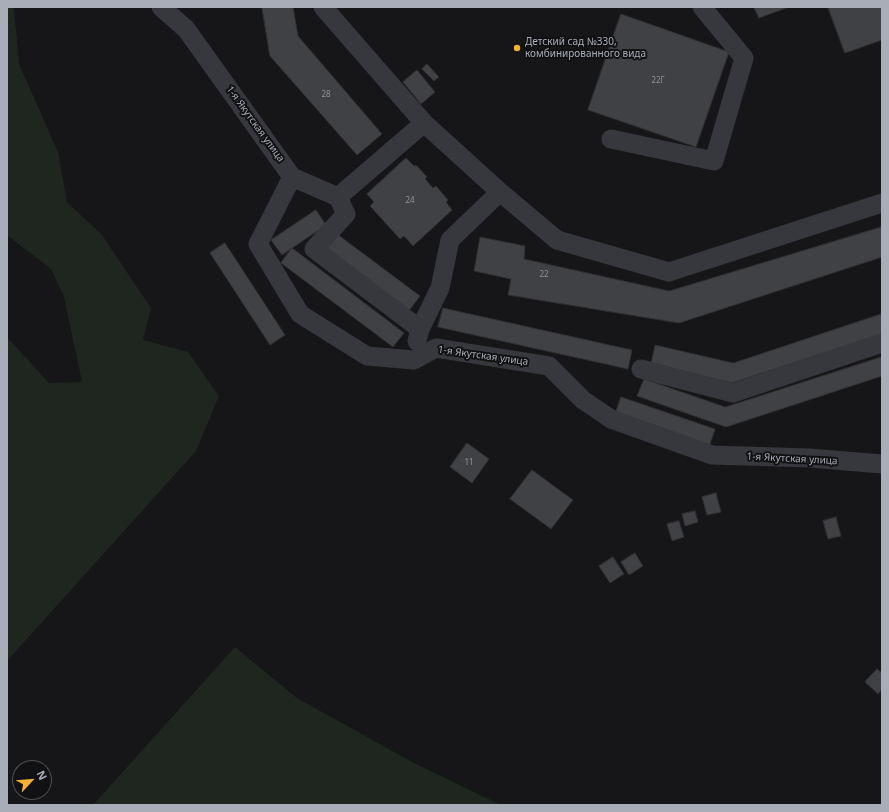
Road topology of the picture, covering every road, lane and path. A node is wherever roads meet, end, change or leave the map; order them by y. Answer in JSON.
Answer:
{"nodes":[{"id":1,"x":161,"y":7,"type":"edge"},
{"id":2,"x":323,"y":7,"type":"edge"},
{"id":3,"x":702,"y":7,"type":"edge"},
{"id":4,"x":424,"y":123,"type":"junction"},
{"id":5,"x":611,"y":139,"type":"dead end"},
{"id":6,"x":292,"y":177,"type":"junction"},
{"id":7,"x":500,"y":192,"type":"junction"},
{"id":8,"x":338,"y":197,"type":"junction"},
{"id":9,"x":882,"y":204,"type":"edge"},
{"id":10,"x":420,"y":329,"type":"junction"},
{"id":11,"x":882,"y":343,"type":"edge"},
{"id":12,"x":414,"y":360,"type":"junction"},
{"id":13,"x":641,"y":368,"type":"dead end"},
{"id":14,"x":882,"y":464,"type":"edge"}],
"edges":[{"from":1,"to":6,"type":"street","name":"1-я Якутская улица"},
{"from":2,"to":4,"type":"street"},
{"from":3,"to":5,"type":"street"},
{"from":4,"to":7,"type":"street"},
{"from":4,"to":8,"type":"street"},
{"from":6,"to":8,"type":"street"},
{"from":6,"to":12,"type":"street"},
{"from":7,"to":9,"type":"street"},
{"from":7,"to":10,"type":"street"},
{"from":8,"to":10,"type":"street"},
{"from":10,"to":12,"type":"street"},
{"from":11,"to":13,"type":"street"},
{"from":12,"to":14,"type":"street","name":"1-я Якутская улица"}]}
